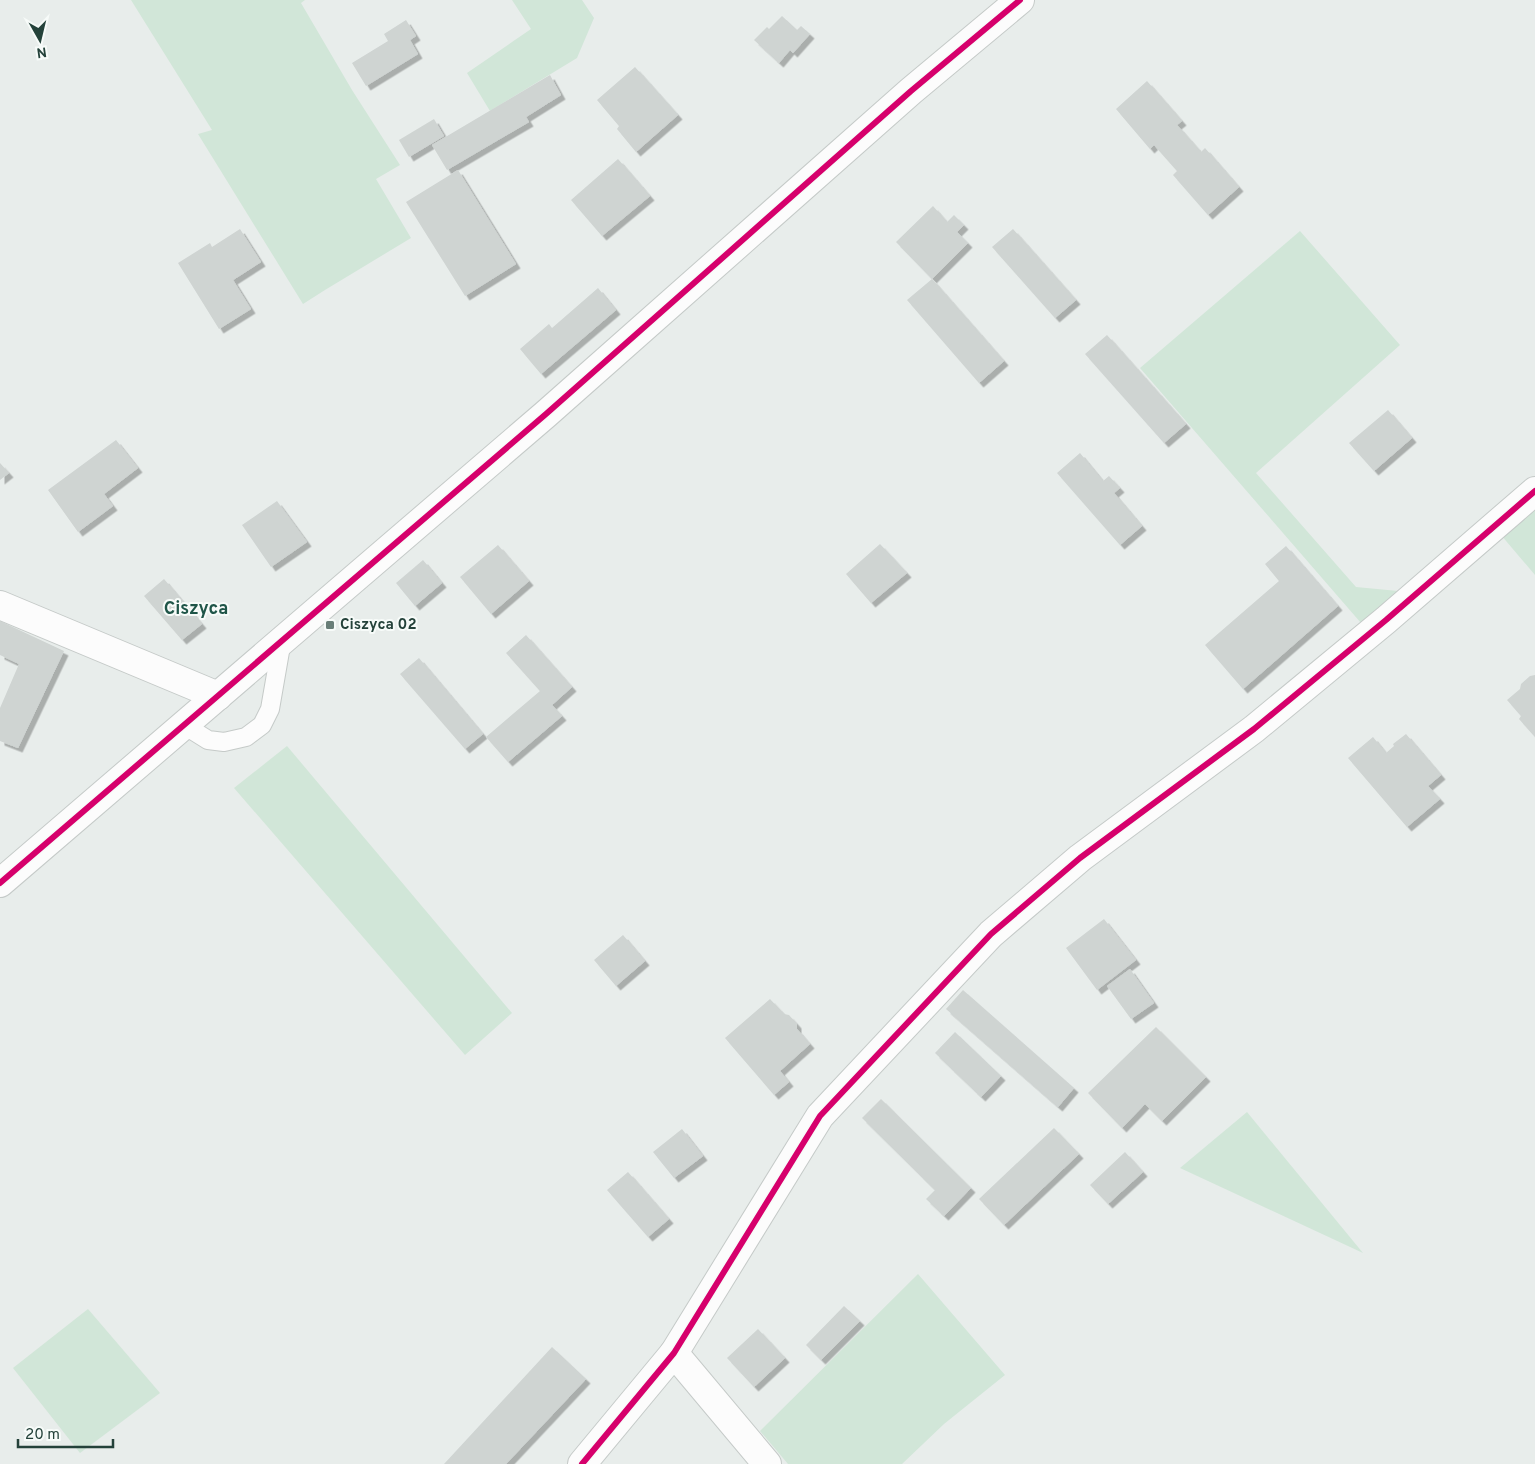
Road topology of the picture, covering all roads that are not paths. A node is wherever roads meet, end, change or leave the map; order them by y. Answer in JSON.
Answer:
{"nodes":[{"id":1,"x":1020,"y":0,"type":"edge"},
{"id":2,"x":1535,"y":491,"type":"edge"},
{"id":3,"x":0,"y":605,"type":"edge"},
{"id":4,"x":282,"y":640,"type":"junction"},
{"id":5,"x":218,"y":696,"type":"junction"},
{"id":6,"x":184,"y":725,"type":"junction"},
{"id":7,"x":0,"y":883,"type":"edge"},
{"id":8,"x":674,"y":1353,"type":"junction"},
{"id":9,"x":582,"y":1464,"type":"edge"},
{"id":10,"x":767,"y":1464,"type":"edge"}],
"edges":[{"from":1,"to":4,"type":"street"},
{"from":2,"to":8,"type":"street"},
{"from":3,"to":5,"type":"street"},
{"from":4,"to":5,"type":"street"},
{"from":4,"to":6,"type":"lane"},
{"from":5,"to":6,"type":"street"},
{"from":6,"to":7,"type":"street"},
{"from":8,"to":9,"type":"street"},
{"from":8,"to":10,"type":"street"}]}
